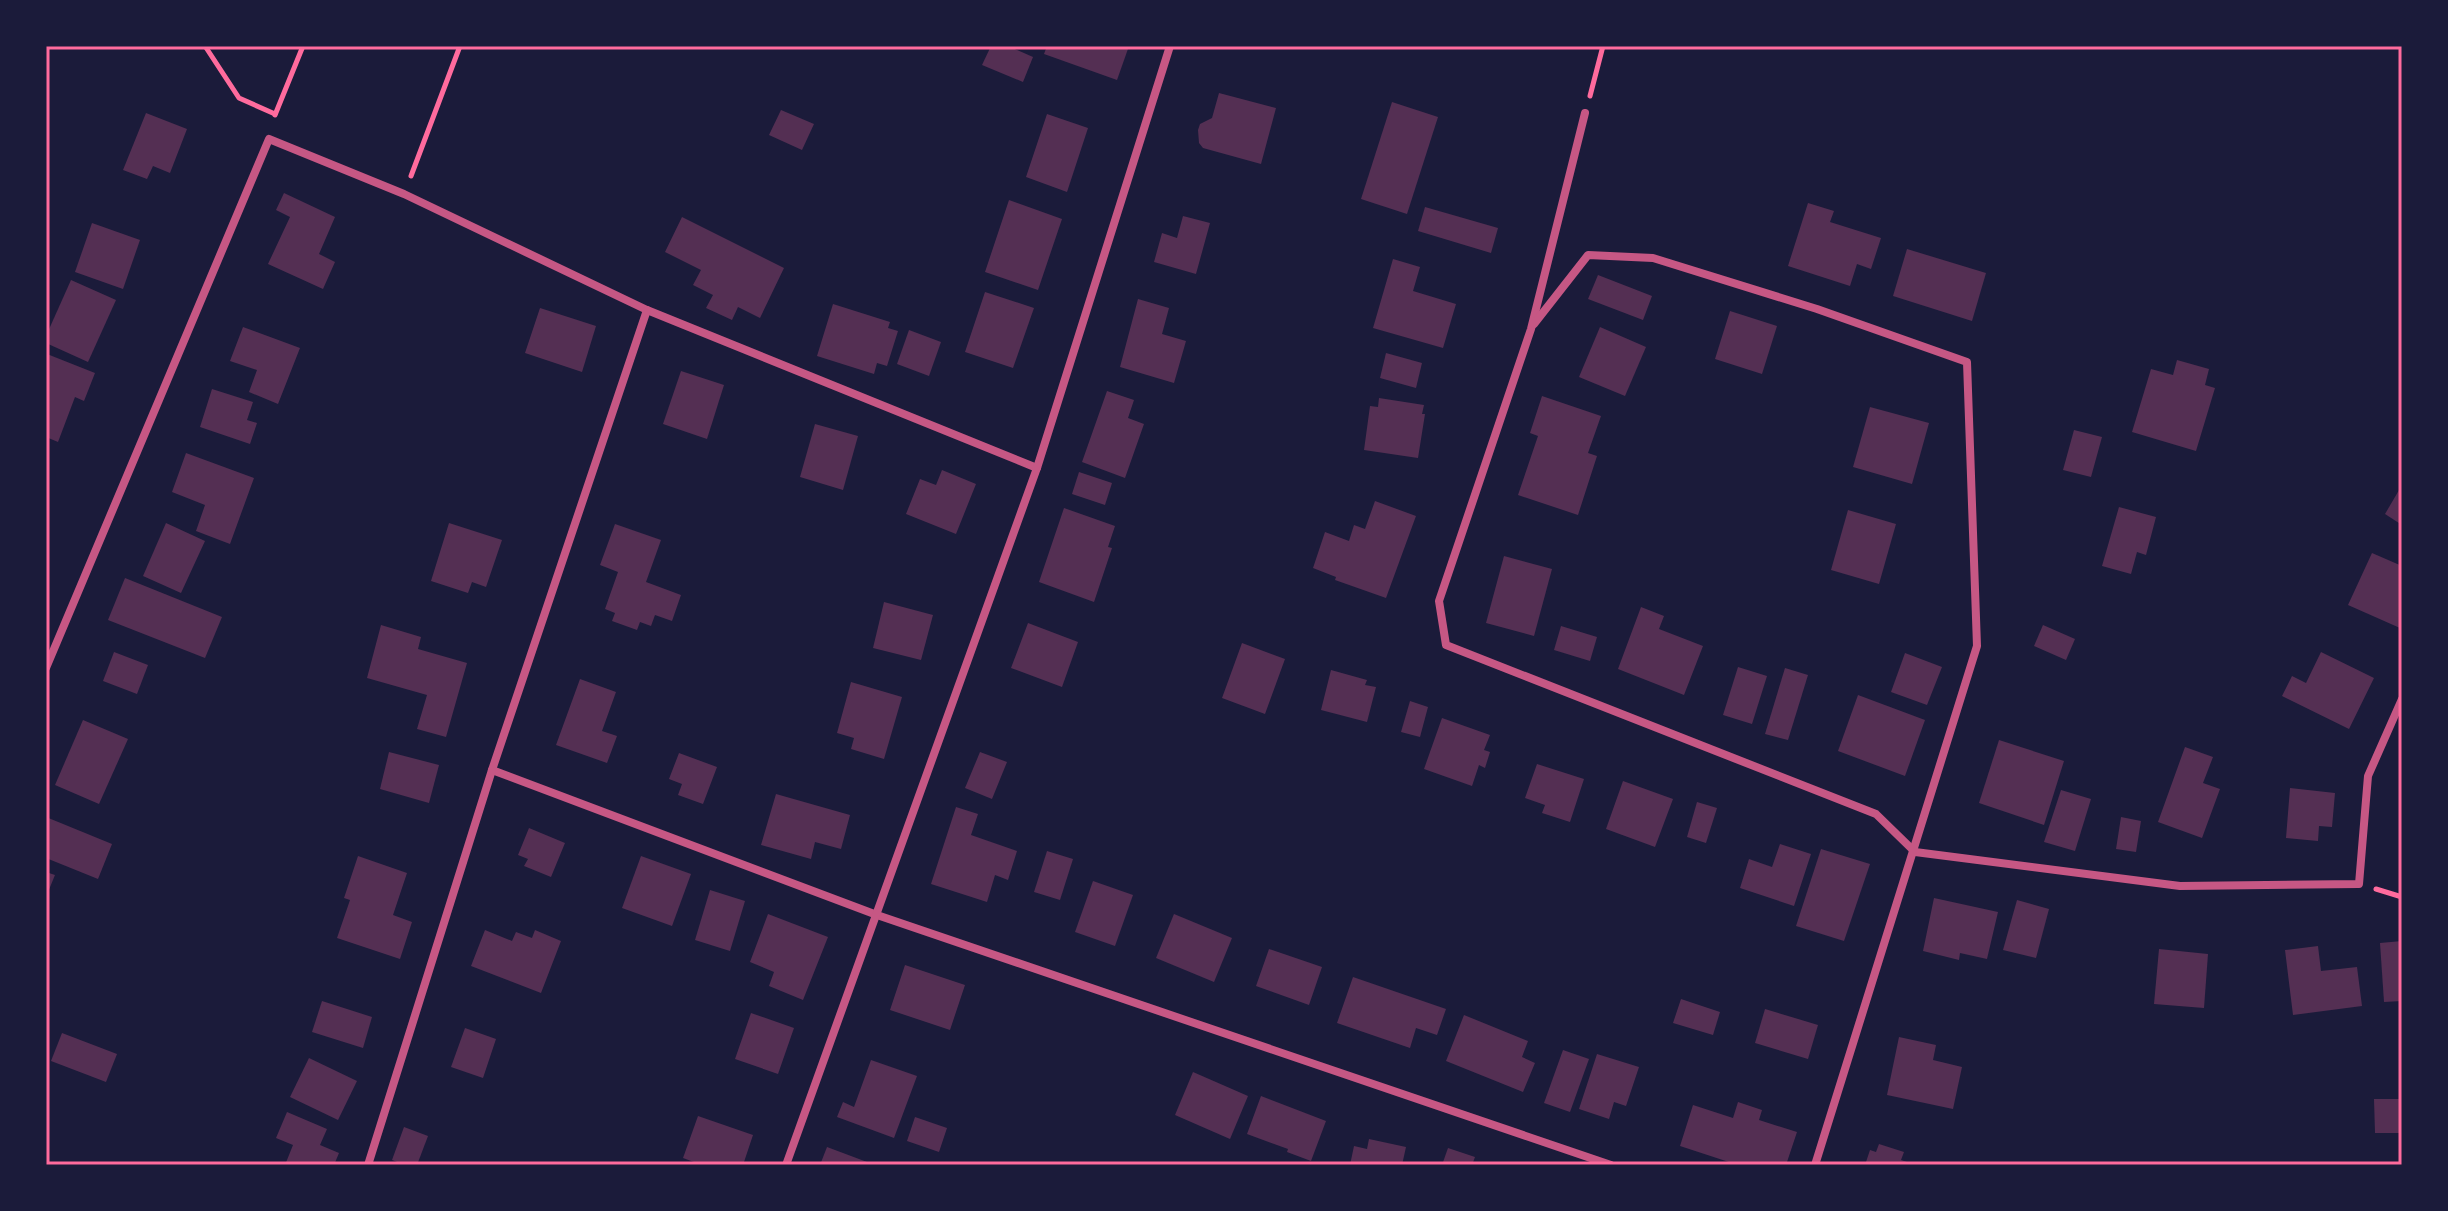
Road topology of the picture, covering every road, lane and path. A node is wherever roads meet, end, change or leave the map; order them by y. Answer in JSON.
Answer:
{"nodes":[{"id":1,"x":205,"y":46,"type":"edge"},
{"id":2,"x":303,"y":46,"type":"edge"},
{"id":3,"x":460,"y":46,"type":"edge"},
{"id":4,"x":1170,"y":46,"type":"edge"},
{"id":5,"x":1603,"y":46,"type":"edge"},
{"id":6,"x":1585,"y":113,"type":"joint"},
{"id":7,"x":404,"y":194,"type":"junction"},
{"id":8,"x":647,"y":310,"type":"junction"},
{"id":9,"x":1531,"y":329,"type":"junction"},
{"id":10,"x":1037,"y":468,"type":"junction"},
{"id":11,"x":46,"y":668,"type":"edge"},
{"id":12,"x":2402,"y":699,"type":"edge"},
{"id":13,"x":492,"y":770,"type":"junction"},
{"id":14,"x":1915,"y":852,"type":"junction"},
{"id":15,"x":877,"y":915,"type":"junction"},
{"id":16,"x":368,"y":1165,"type":"edge"},
{"id":17,"x":786,"y":1165,"type":"edge"},
{"id":18,"x":1611,"y":1165,"type":"edge"},
{"id":19,"x":1815,"y":1165,"type":"edge"}],
"edges":[{"from":1,"to":2,"type":"path"},
{"from":3,"to":7,"type":"path"},
{"from":4,"to":10,"type":"street"},
{"from":5,"to":6,"type":"path"},
{"from":6,"to":9,"type":"street"},
{"from":7,"to":8,"type":"street"},
{"from":7,"to":11,"type":"street"},
{"from":8,"to":10,"type":"street"},
{"from":8,"to":13,"type":"street"},
{"from":9,"to":14,"type":"street"},
{"from":9,"to":14,"type":"street"},
{"from":10,"to":15,"type":"street"},
{"from":12,"to":14,"type":"street"},
{"from":13,"to":15,"type":"street"},
{"from":13,"to":16,"type":"street"},
{"from":14,"to":19,"type":"street"},
{"from":15,"to":17,"type":"street"},
{"from":15,"to":18,"type":"street"}]}
